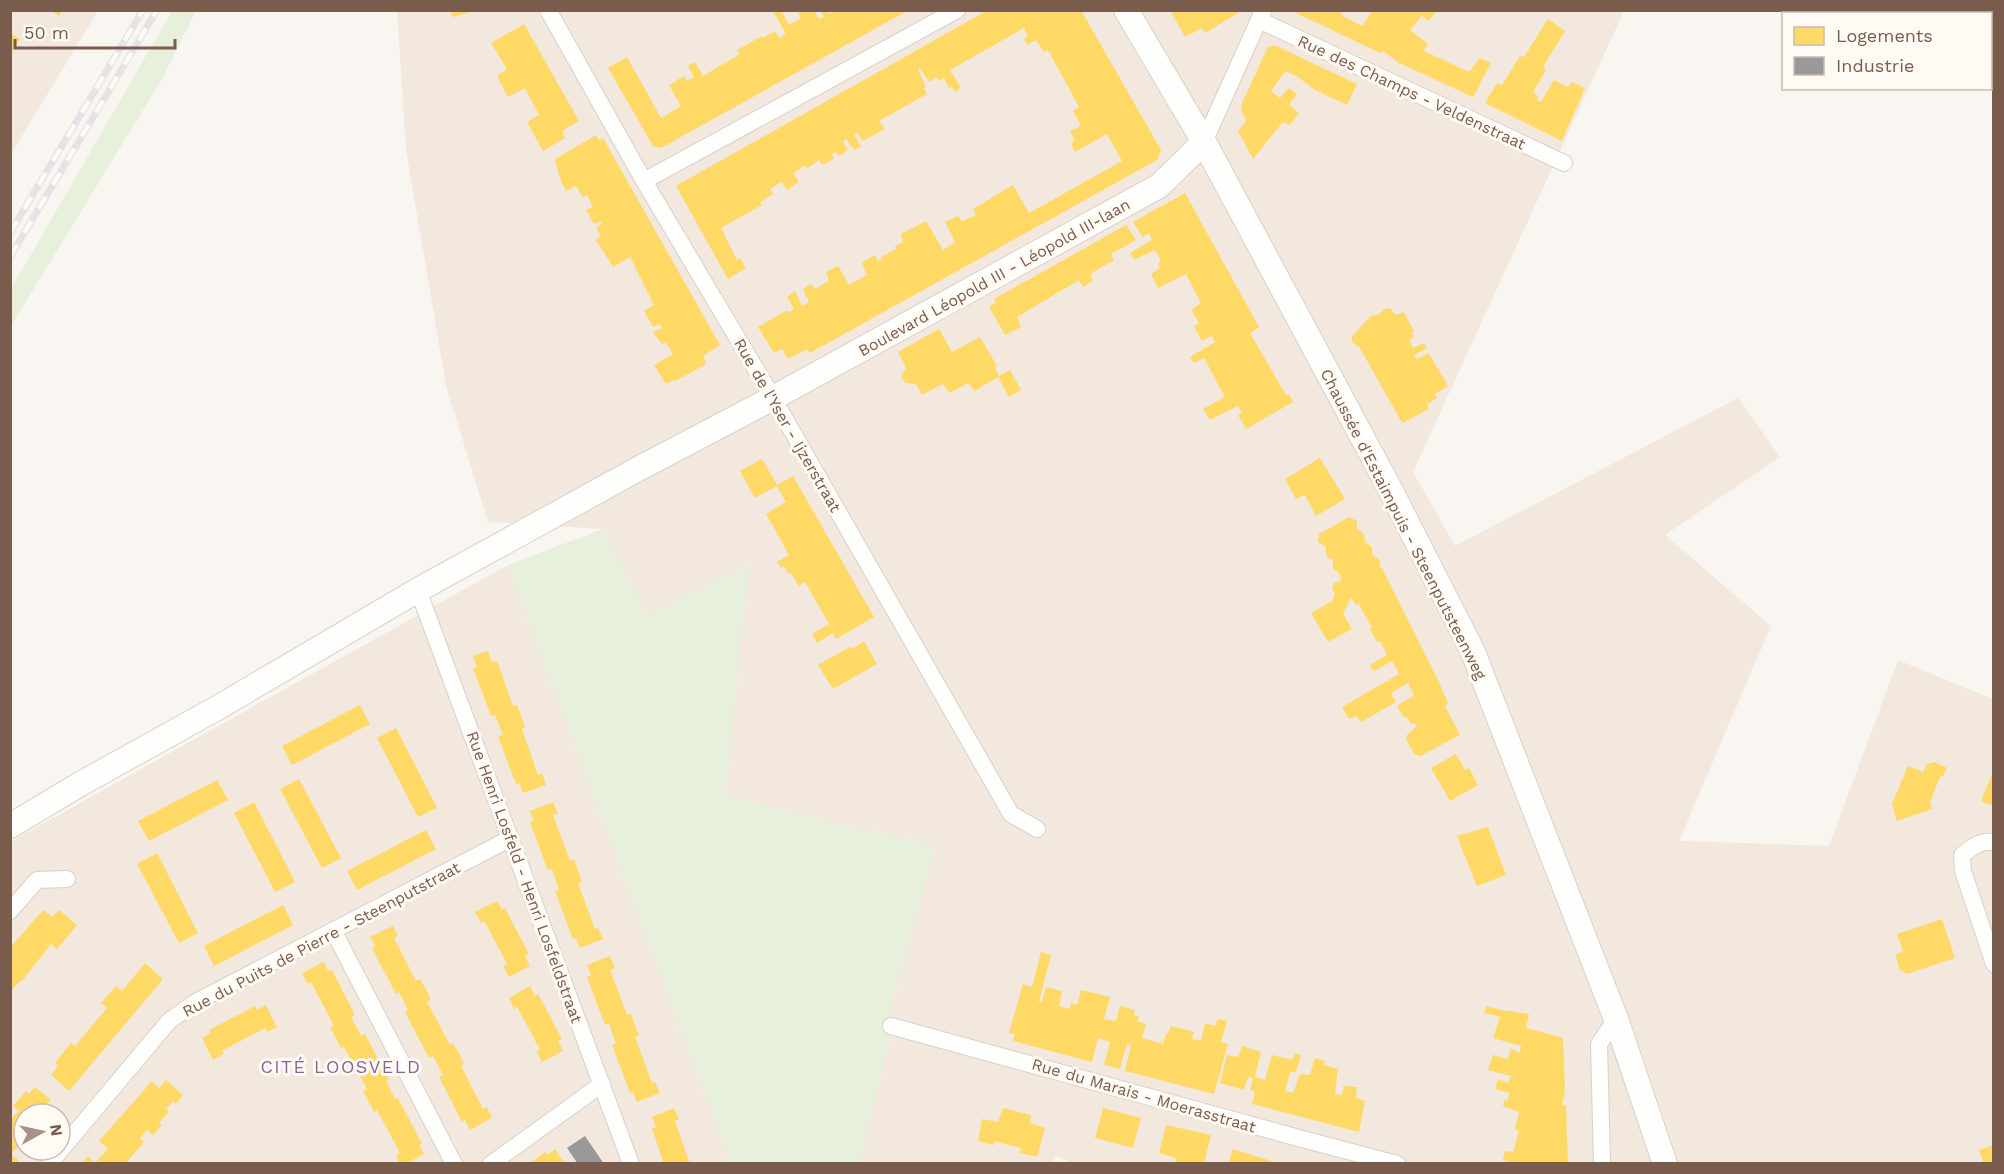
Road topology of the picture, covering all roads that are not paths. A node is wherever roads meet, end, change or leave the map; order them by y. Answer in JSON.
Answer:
{"nodes":[{"id":1,"x":548,"y":10,"type":"edge"},
{"id":2,"x":957,"y":10,"type":"edge"},
{"id":3,"x":1126,"y":10,"type":"edge"},
{"id":4,"x":1262,"y":15,"type":"edge"},
{"id":5,"x":1204,"y":142,"type":"junction"},
{"id":6,"x":1564,"y":163,"type":"dead end"},
{"id":7,"x":644,"y":181,"type":"junction"},
{"id":8,"x":773,"y":398,"type":"junction"},
{"id":9,"x":418,"y":590,"type":"junction"},
{"id":10,"x":10,"y":826,"type":"edge"},
{"id":11,"x":1037,"y":829,"type":"dead end"},
{"id":12,"x":511,"y":838,"type":"junction"},
{"id":13,"x":1994,"y":842,"type":"edge"},
{"id":14,"x":67,"y":879,"type":"dead end"},
{"id":15,"x":10,"y":911,"type":"edge"},
{"id":16,"x":333,"y":930,"type":"junction"},
{"id":17,"x":1994,"y":964,"type":"edge"},
{"id":18,"x":1616,"y":1019,"type":"junction"},
{"id":19,"x":891,"y":1026,"type":"dead end"},
{"id":20,"x":602,"y":1084,"type":"junction"},
{"id":21,"x":49,"y":1164,"type":"edge"},
{"id":22,"x":454,"y":1164,"type":"edge"},
{"id":23,"x":491,"y":1164,"type":"edge"},
{"id":24,"x":631,"y":1164,"type":"edge"},
{"id":25,"x":1397,"y":1164,"type":"edge"},
{"id":26,"x":1602,"y":1164,"type":"edge"},
{"id":27,"x":1665,"y":1164,"type":"edge"}],
"edges":[{"from":1,"to":7,"type":"street","name":"Rue de l'Yser - Ijzerstraat"},
{"from":2,"to":7,"type":"street"},
{"from":3,"to":5,"type":"main road","name":"Chaussée d'Estaimpuis - Steenputsteenweg"},
{"from":4,"to":5,"type":"street"},
{"from":4,"to":6,"type":"street","name":"Rue des Champs - Veldenstraat"},
{"from":5,"to":8,"type":"main road","name":"Boulevard Léopold III - Léopold III-laan"},
{"from":5,"to":18,"type":"main road","name":"Chaussée d'Estaimpuis - Steenputsteenweg"},
{"from":7,"to":8,"type":"street","name":"Rue de l'Yser - Ijzerstraat"},
{"from":8,"to":9,"type":"main road","name":"Boulevard Léopold III - Léopold III-laan"},
{"from":8,"to":11,"type":"street","name":"Rue de l'Yser - Ijzerstraat"},
{"from":9,"to":10,"type":"main road","name":"Boulevard Léopold III - Léopold III-laan"},
{"from":9,"to":12,"type":"street","name":"Rue Henri Losfeld - Henri Losfeldstraat"},
{"from":12,"to":16,"type":"street","name":"Rue du Puits de Pierre - Steenputstraat"},
{"from":12,"to":20,"type":"street","name":"Rue Henri Losfeld - Henri Losfeldstraat"},
{"from":13,"to":17,"type":"street"},
{"from":14,"to":15,"type":"street"},
{"from":16,"to":21,"type":"street","name":"Rue du Puits de Pierre - Steenputstraat"},
{"from":16,"to":22,"type":"street"},
{"from":18,"to":26,"type":"street"},
{"from":18,"to":27,"type":"main road","name":"Chaussée d'Estaimpuis - Steenputsteenweg"},
{"from":19,"to":25,"type":"street","name":"Rue du Marais - Moerasstraat"},
{"from":20,"to":23,"type":"street"},
{"from":20,"to":24,"type":"street","name":"Rue Henri Losfeld - Henri Losfeldstraat"}]}
